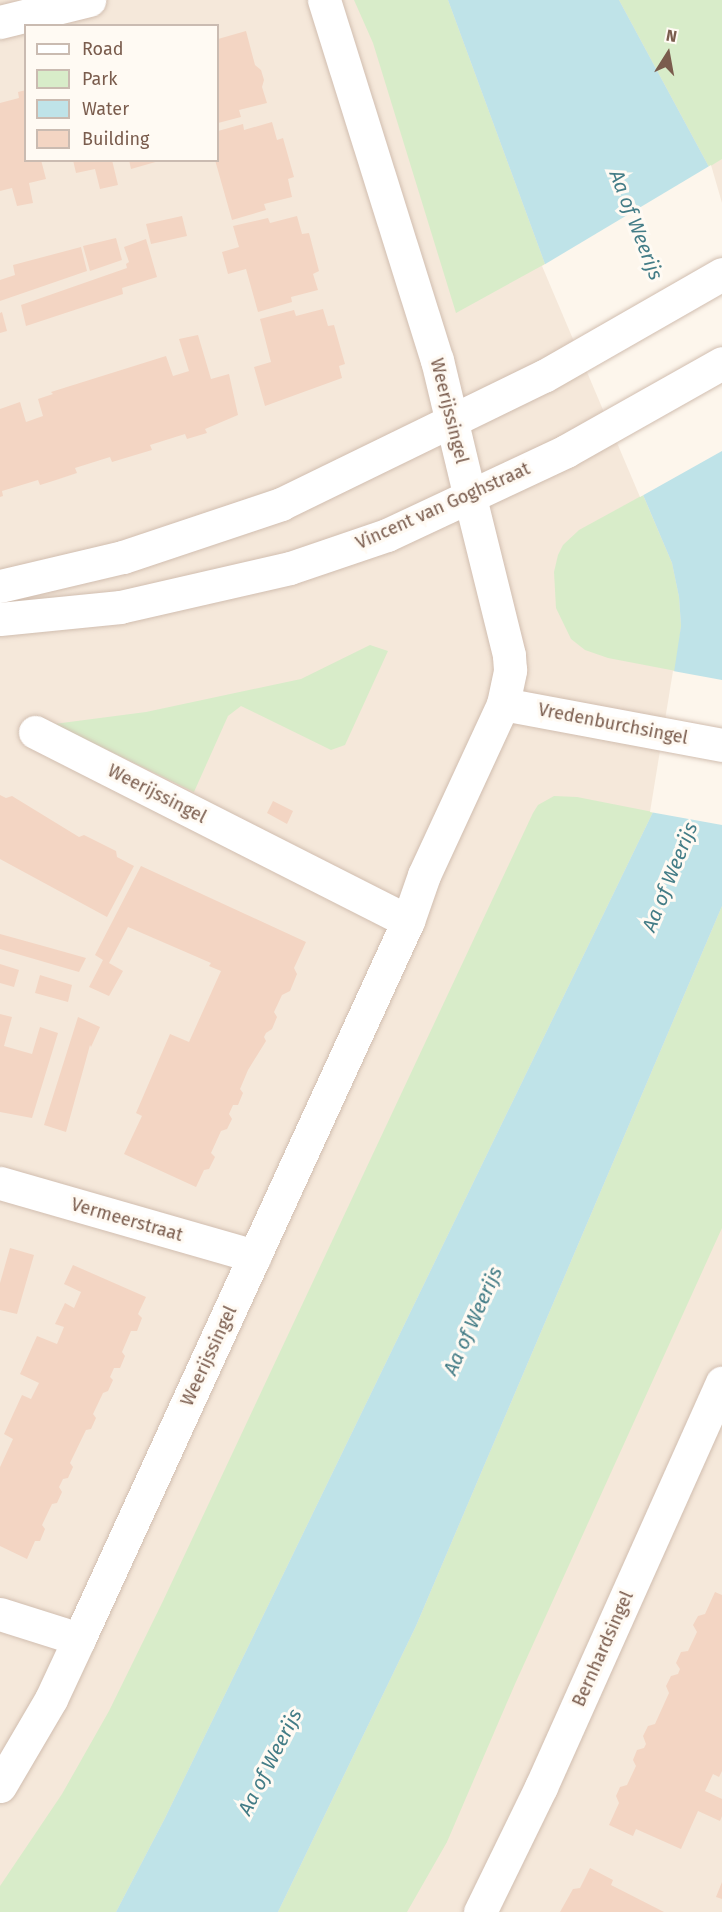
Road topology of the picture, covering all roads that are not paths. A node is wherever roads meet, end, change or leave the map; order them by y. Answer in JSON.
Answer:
{"nodes":[{"id":1,"x":89,"y":0,"type":"edge"},
{"id":2,"x":324,"y":0,"type":"edge"},
{"id":3,"x":0,"y":22,"type":"edge"},
{"id":4,"x":722,"y":273,"type":"edge"},
{"id":5,"x":722,"y":363,"type":"edge"},
{"id":6,"x":452,"y":423,"type":"junction"},
{"id":7,"x":470,"y":497,"type":"junction"},
{"id":8,"x":0,"y":586,"type":"edge"},
{"id":9,"x":0,"y":619,"type":"edge"},
{"id":10,"x":503,"y":704,"type":"junction"},
{"id":11,"x":35,"y":732,"type":"dead end"},
{"id":12,"x":722,"y":745,"type":"edge"},
{"id":13,"x":408,"y":921,"type":"junction"},
{"id":14,"x":0,"y":1183,"type":"edge"},
{"id":15,"x":255,"y":1256,"type":"junction"},
{"id":16,"x":722,"y":1383,"type":"edge"},
{"id":17,"x":0,"y":1614,"type":"edge"},
{"id":18,"x":79,"y":1639,"type":"junction"},
{"id":19,"x":0,"y":1786,"type":"edge"},
{"id":20,"x":480,"y":1912,"type":"edge"}],
"edges":[{"from":1,"to":3,"type":"street"},
{"from":2,"to":6,"type":"street","name":"Weerijssingel"},
{"from":4,"to":6,"type":"street"},
{"from":5,"to":7,"type":"street","name":"Vincent van Goghstraat"},
{"from":6,"to":7,"type":"street","name":"Weerijssingel"},
{"from":6,"to":8,"type":"street"},
{"from":7,"to":9,"type":"street","name":"Vincent van Goghstraat"},
{"from":7,"to":10,"type":"street","name":"Weerijssingel"},
{"from":10,"to":12,"type":"street","name":"Vredenburchsingel"},
{"from":10,"to":13,"type":"street","name":"Weerijssingel"},
{"from":11,"to":13,"type":"street","name":"Weerijssingel"},
{"from":13,"to":15,"type":"street","name":"Weerijssingel"},
{"from":14,"to":15,"type":"street","name":"Vermeerstraat"},
{"from":15,"to":18,"type":"street","name":"Weerijssingel"},
{"from":16,"to":20,"type":"street","name":"Bernhardsingel"},
{"from":17,"to":18,"type":"street"},
{"from":18,"to":19,"type":"street","name":"Weerijssingel"}]}
